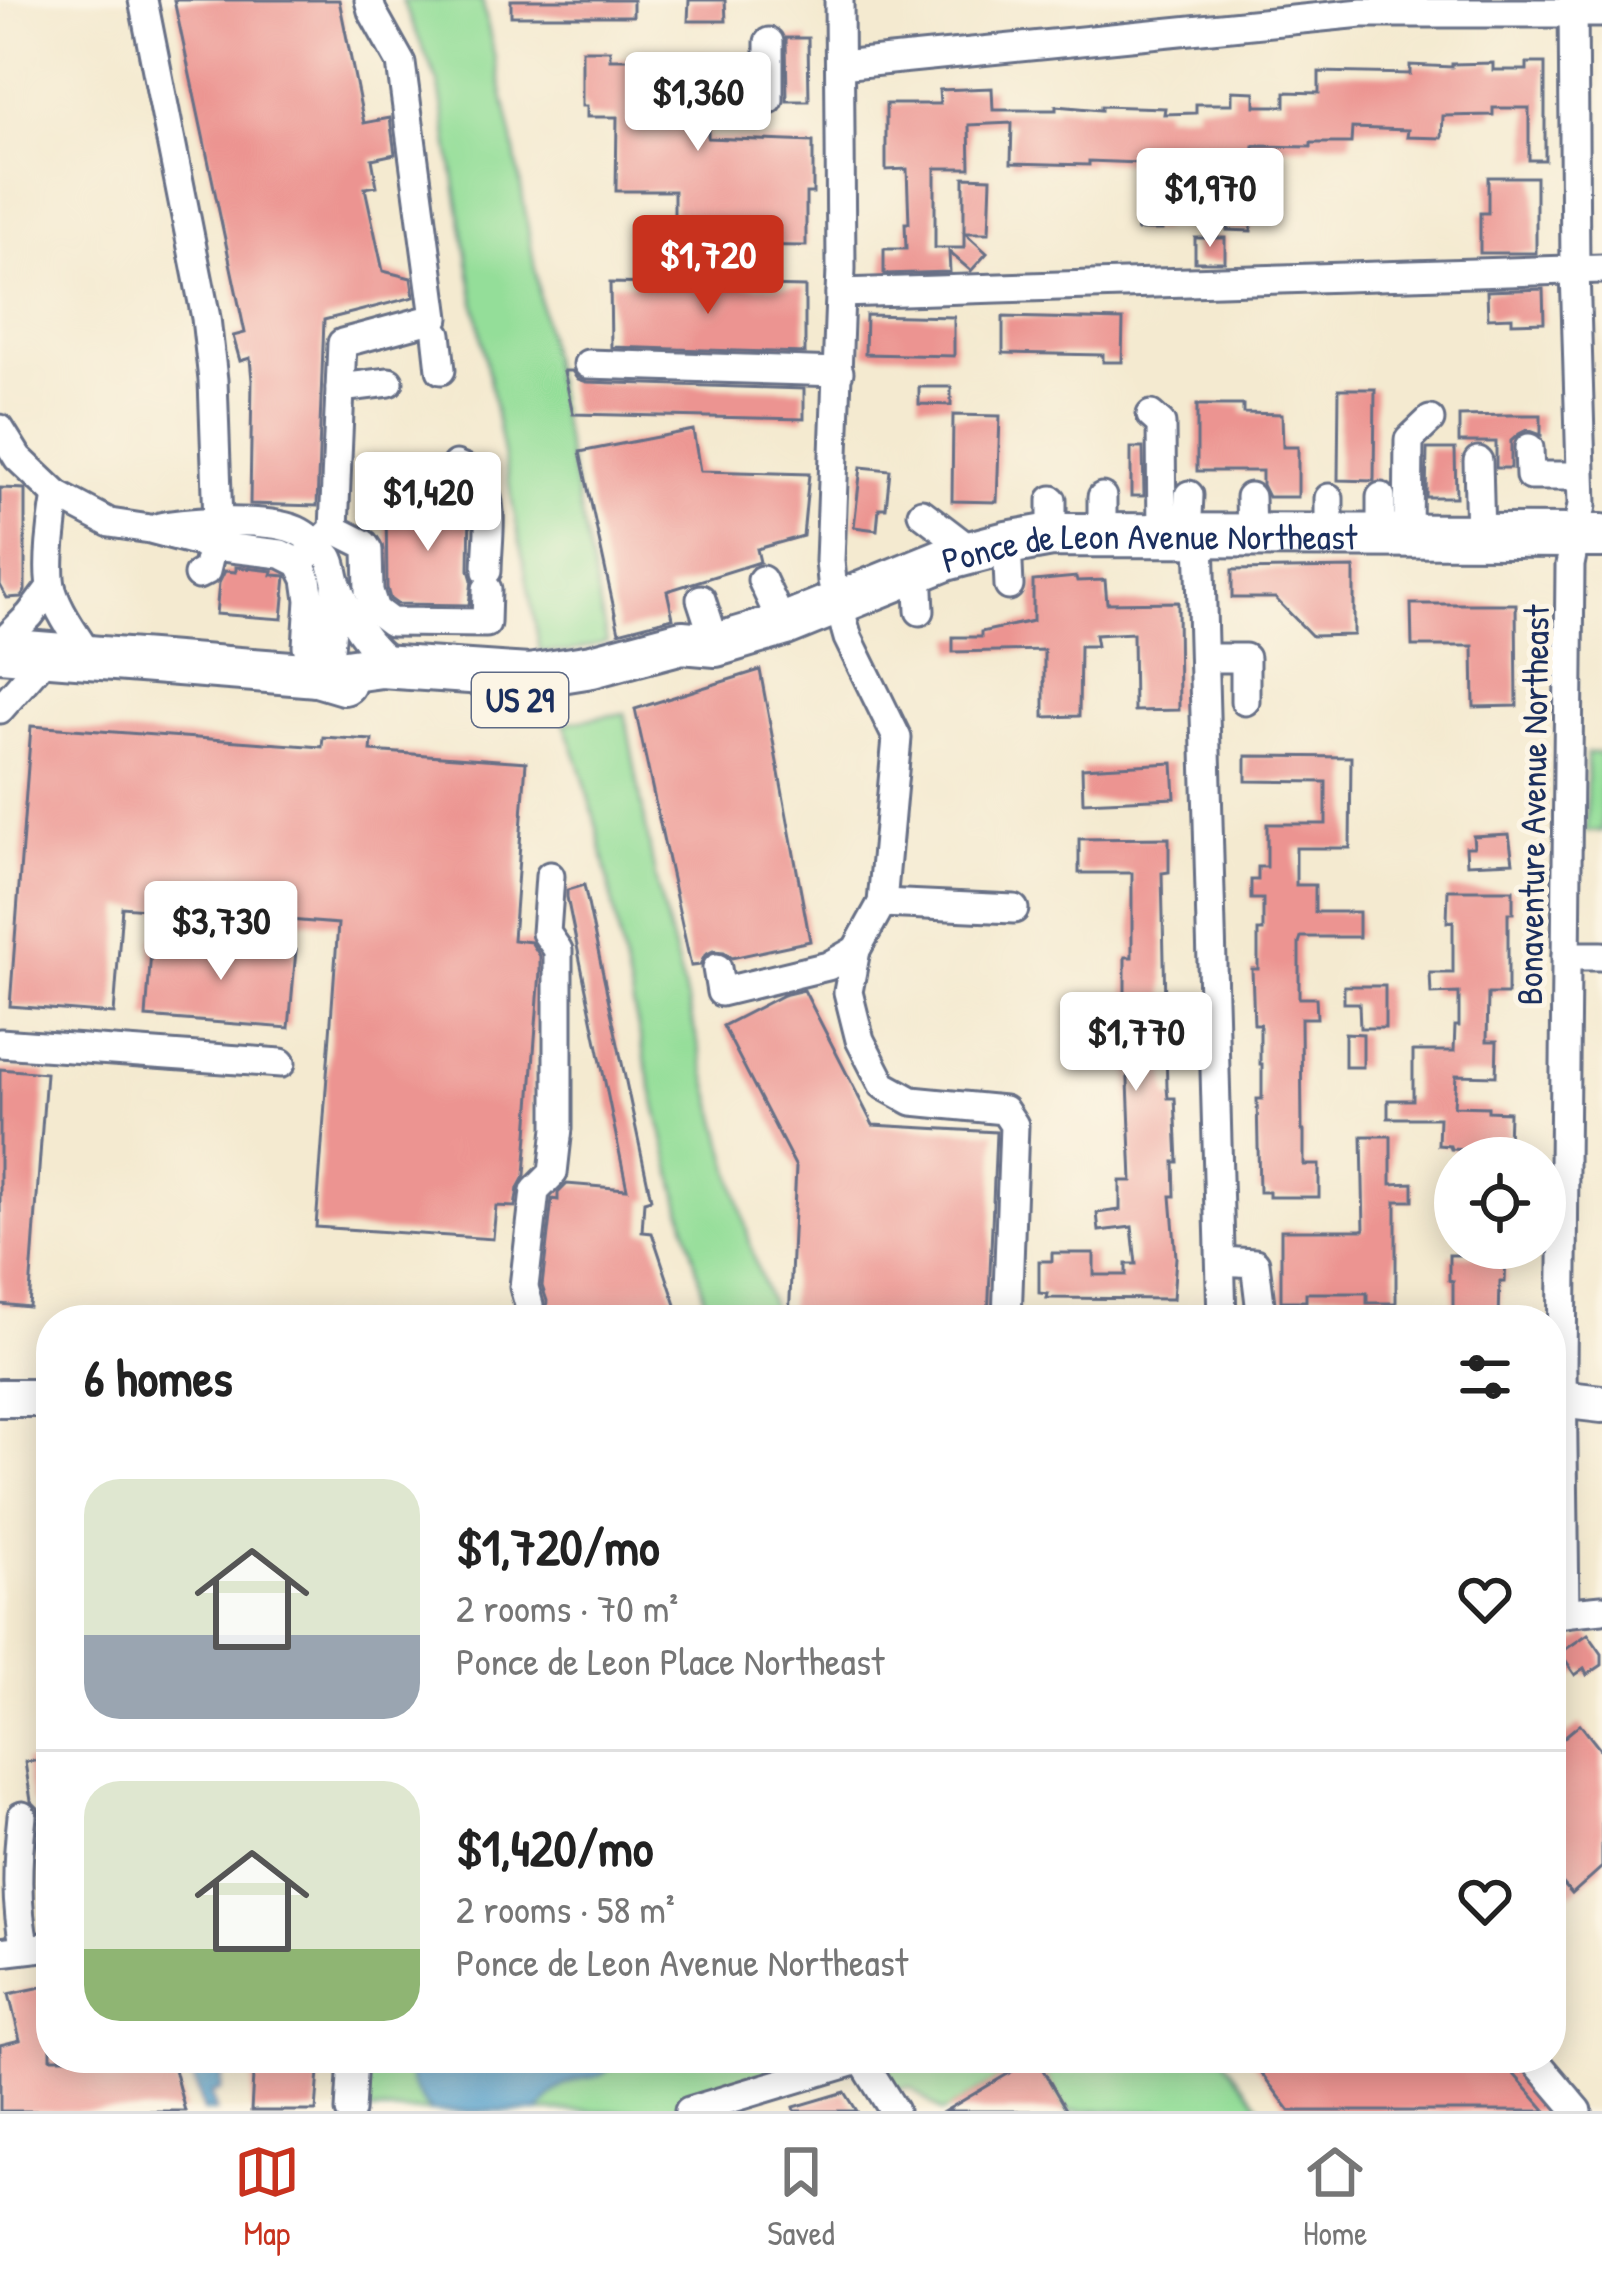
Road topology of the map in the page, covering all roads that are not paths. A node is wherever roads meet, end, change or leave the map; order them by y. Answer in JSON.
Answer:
{"nodes":[{"id":1,"x":143,"y":0,"type":"edge"},
{"id":2,"x":369,"y":0,"type":"edge"},
{"id":3,"x":839,"y":0,"type":"edge"},
{"id":4,"x":1573,"y":6,"type":"edge"},
{"id":5,"x":1602,"y":13,"type":"edge"},
{"id":6,"x":840,"y":65,"type":"junction"},
{"id":7,"x":738,"y":70,"type":"dead end"},
{"id":8,"x":769,"y":100,"type":"dead end"},
{"id":9,"x":1588,"y":269,"type":"edge"},
{"id":10,"x":835,"y":276,"type":"junction"},
{"id":11,"x":437,"y":334,"type":"dead end"},
{"id":12,"x":588,"y":364,"type":"dead end"},
{"id":13,"x":441,"y":370,"type":"dead end"},
{"id":14,"x":839,"y":372,"type":"junction"},
{"id":15,"x":389,"y":382,"type":"dead end"},
{"id":16,"x":340,"y":388,"type":"junction"},
{"id":17,"x":1151,"y":415,"type":"dead end"},
{"id":18,"x":1430,"y":420,"type":"dead end"},
{"id":19,"x":0,"y":430,"type":"edge"},
{"id":20,"x":1529,"y":448,"type":"dead end"},
{"id":21,"x":1478,"y":461,"type":"dead end"},
{"id":22,"x":456,"y":465,"type":"dead end"},
{"id":23,"x":1580,"y":476,"type":"junction"},
{"id":24,"x":57,"y":495,"type":"junction"},
{"id":25,"x":922,"y":513,"type":"dead end"},
{"id":26,"x":1185,"y":525,"type":"junction"},
{"id":27,"x":1384,"y":533,"type":"junction"},
{"id":28,"x":216,"y":534,"type":"junction"},
{"id":29,"x":1480,"y":536,"type":"junction"},
{"id":30,"x":1590,"y":537,"type":"edge"},
{"id":31,"x":316,"y":546,"type":"junction"},
{"id":32,"x":990,"y":547,"type":"junction"},
{"id":33,"x":198,"y":575,"type":"dead end"},
{"id":34,"x":762,"y":580,"type":"dead end"},
{"id":35,"x":336,"y":584,"type":"junction"},
{"id":36,"x":1010,"y":586,"type":"dead end"},
{"id":37,"x":51,"y":587,"type":"junction"},
{"id":38,"x":701,"y":599,"type":"dead end"},
{"id":39,"x":838,"y":602,"type":"junction"},
{"id":40,"x":783,"y":625,"type":"junction"},
{"id":41,"x":716,"y":645,"type":"junction"},
{"id":42,"x":0,"y":648,"type":"edge"},
{"id":43,"x":69,"y":655,"type":"junction"},
{"id":44,"x":1204,"y":658,"type":"junction"},
{"id":45,"x":396,"y":667,"type":"junction"},
{"id":46,"x":317,"y":675,"type":"junction"},
{"id":47,"x":1246,"y":701,"type":"dead end"},
{"id":48,"x":0,"y":709,"type":"edge"},
{"id":49,"x":0,"y":722,"type":"edge"},
{"id":50,"x":550,"y":876,"type":"dead end"},
{"id":51,"x":882,"y":903,"type":"junction"},
{"id":52,"x":1014,"y":909,"type":"dead end"},
{"id":53,"x":856,"y":950,"type":"junction"},
{"id":54,"x":1566,"y":956,"type":"junction"},
{"id":55,"x":1602,"y":956,"type":"edge"},
{"id":56,"x":717,"y":968,"type":"dead end"},
{"id":57,"x":0,"y":1042,"type":"edge"},
{"id":58,"x":281,"y":1063,"type":"dead end"},
{"id":59,"x":1221,"y":1261,"type":"junction"},
{"id":60,"x":521,"y":1304,"type":"edge"},
{"id":61,"x":1007,"y":1305,"type":"edge"},
{"id":62,"x":1222,"y":1305,"type":"edge"},
{"id":63,"x":1260,"y":1305,"type":"edge"},
{"id":64,"x":1559,"y":1305,"type":"edge"},
{"id":65,"x":0,"y":1398,"type":"edge"},
{"id":66,"x":36,"y":1398,"type":"edge"},
{"id":67,"x":1566,"y":1400,"type":"edge"},
{"id":68,"x":1602,"y":1404,"type":"edge"},
{"id":69,"x":1602,"y":1609,"type":"edge"},
{"id":70,"x":1566,"y":1613,"type":"edge"},
{"id":71,"x":22,"y":1816,"type":"dead end"},
{"id":72,"x":25,"y":1949,"type":"edge"},
{"id":73,"x":352,"y":2073,"type":"edge"},
{"id":74,"x":815,"y":2073,"type":"edge"},
{"id":75,"x":871,"y":2073,"type":"edge"},
{"id":76,"x":1546,"y":2073,"type":"edge"},
{"id":77,"x":350,"y":2111,"type":"edge"},
{"id":78,"x":689,"y":2111,"type":"edge"},
{"id":79,"x":894,"y":2111,"type":"edge"},
{"id":80,"x":1578,"y":2111,"type":"edge"}],
"edges":[{"from":1,"to":28,"type":"street"},
{"from":2,"to":16,"type":"street"},
{"from":3,"to":6,"type":"street"},
{"from":4,"to":5,"type":"street"},
{"from":4,"to":6,"type":"street"},
{"from":4,"to":9,"type":"street","name":"Bonaventure Avenue Northeast"},
{"from":6,"to":10,"type":"street"},
{"from":7,"to":8,"type":"street"},
{"from":9,"to":10,"type":"street"},
{"from":9,"to":23,"type":"street","name":"Bonaventure Avenue Northeast"},
{"from":10,"to":14,"type":"street"},
{"from":11,"to":13,"type":"street"},
{"from":12,"to":14,"type":"street"},
{"from":14,"to":39,"type":"street"},
{"from":15,"to":16,"type":"street"},
{"from":16,"to":31,"type":"street"},
{"from":17,"to":26,"type":"street"},
{"from":18,"to":27,"type":"street"},
{"from":19,"to":24,"type":"street"},
{"from":20,"to":23,"type":"street"},
{"from":21,"to":29,"type":"street"},
{"from":22,"to":31,"type":"street"},
{"from":23,"to":30,"type":"street","name":"Bonaventure Avenue Northeast"},
{"from":24,"to":28,"type":"street"},
{"from":24,"to":37,"type":"street"},
{"from":25,"to":32,"type":"street"},
{"from":26,"to":27,"type":"highway","name":"Ponce de Leon Avenue Northeast","number":"US 29"},
{"from":26,"to":32,"type":"highway","name":"Ponce de Leon Avenue Northeast","number":"US 29"},
{"from":26,"to":44,"type":"street"},
{"from":27,"to":29,"type":"highway","name":"Ponce de Leon Avenue Northeast","number":"US 29"},
{"from":28,"to":31,"type":"street"},
{"from":28,"to":33,"type":"street"},
{"from":29,"to":30,"type":"highway","name":"Ponce de Leon Avenue Northeast","number":"US 29"},
{"from":30,"to":54,"type":"street","name":"Bonaventure Avenue Northeast"},
{"from":31,"to":35,"type":"street"},
{"from":31,"to":46,"type":"street"},
{"from":32,"to":36,"type":"street"},
{"from":32,"to":39,"type":"highway","name":"Ponce de Leon Avenue Northeast","number":"US 29"},
{"from":34,"to":40,"type":"street"},
{"from":35,"to":45,"type":"street"},
{"from":35,"to":46,"type":"street"},
{"from":37,"to":42,"type":"street"},
{"from":37,"to":43,"type":"street"},
{"from":38,"to":41,"type":"street"},
{"from":39,"to":40,"type":"highway","name":"Ponce de Leon Avenue Northeast","number":"US 29"},
{"from":39,"to":51,"type":"street"},
{"from":40,"to":41,"type":"highway","name":"Ponce de Leon Avenue Northeast","number":"US 29"},
{"from":41,"to":45,"type":"highway","name":"Ponce de Leon Avenue Northeast","number":"US 29"},
{"from":41,"to":46,"type":"highway","name":"Ponce de Leon Avenue Northeast","number":"US 29"},
{"from":42,"to":43,"type":"highway","name":"Ponce de Leon Avenue Northeast","number":"US 29"},
{"from":43,"to":46,"type":"highway","name":"Ponce de Leon Avenue Northeast","number":"US 29"},
{"from":43,"to":48,"type":"street"},
{"from":44,"to":47,"type":"street"},
{"from":44,"to":59,"type":"street"},
{"from":45,"to":46,"type":"highway","name":"Ponce de Leon Avenue Northeast","number":"US 29"},
{"from":48,"to":49,"type":"street"},
{"from":50,"to":60,"type":"street"},
{"from":51,"to":52,"type":"street"},
{"from":51,"to":53,"type":"street"},
{"from":53,"to":56,"type":"street"},
{"from":53,"to":61,"type":"street"},
{"from":54,"to":55,"type":"street"},
{"from":54,"to":64,"type":"street","name":"Bonaventure Avenue Northeast"},
{"from":57,"to":58,"type":"street"},
{"from":59,"to":62,"type":"street"},
{"from":59,"to":63,"type":"street"},
{"from":65,"to":66,"type":"main road"},
{"from":67,"to":68,"type":"main road"},
{"from":69,"to":70,"type":"street"},
{"from":71,"to":72,"type":"street"},
{"from":73,"to":77,"type":"street"},
{"from":74,"to":78,"type":"street"},
{"from":75,"to":79,"type":"street"},
{"from":76,"to":80,"type":"street"}]}
